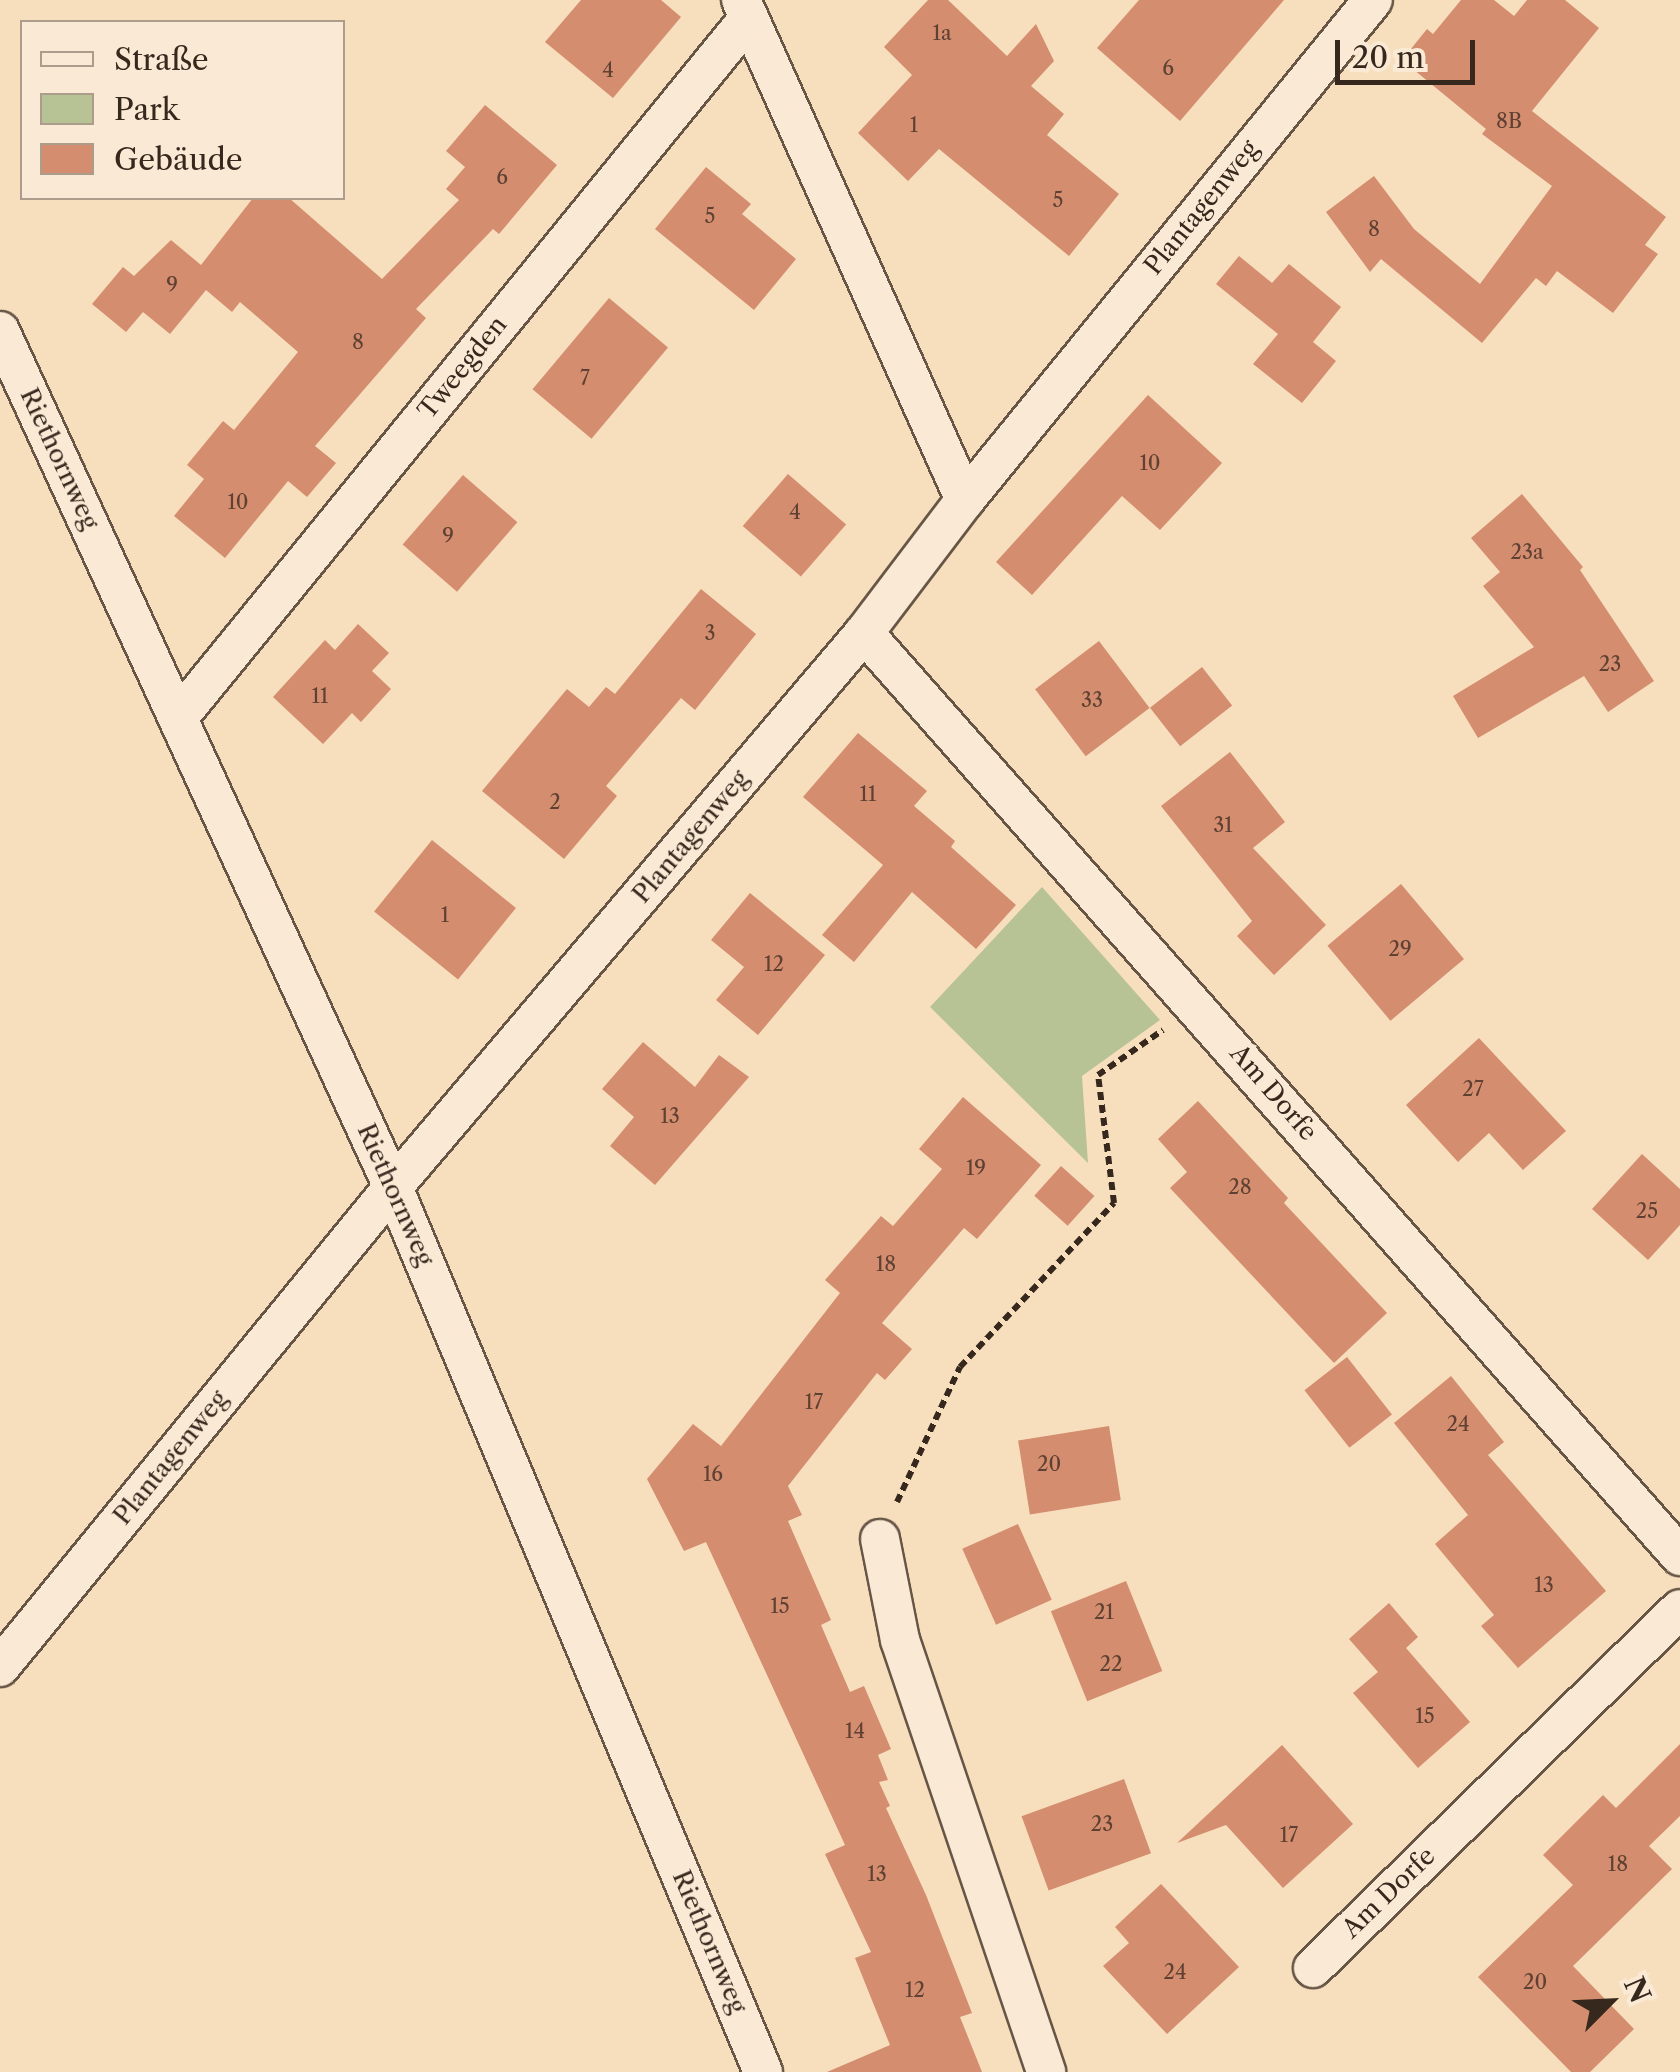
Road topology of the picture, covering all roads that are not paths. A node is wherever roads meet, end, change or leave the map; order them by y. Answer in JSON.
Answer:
{"nodes":[{"id":1,"x":1373,"y":0,"type":"edge"},
{"id":2,"x":745,"y":9,"type":"edge"},
{"id":3,"x":0,"y":331,"type":"edge"},
{"id":4,"x":964,"y":500,"type":"junction"},
{"id":5,"x":864,"y":634,"type":"junction"},
{"id":6,"x":178,"y":718,"type":"junction"},
{"id":7,"x":393,"y":1187,"type":"junction"},
{"id":8,"x":880,"y":1539,"type":"road end"},
{"id":9,"x":1680,"y":1556,"type":"edge"},
{"id":10,"x":1680,"y":1609,"type":"edge"},
{"id":11,"x":0,"y":1666,"type":"edge"},
{"id":12,"x":1313,"y":1968,"type":"dead end"},
{"id":13,"x":763,"y":2072,"type":"edge"},
{"id":14,"x":1046,"y":2072,"type":"edge"}],
"edges":[{"from":1,"to":4,"type":"street","name":"Plantagenweg"},
{"from":2,"to":4,"type":"street","name":"Tweegden"},
{"from":2,"to":6,"type":"street","name":"Tweegden"},
{"from":3,"to":6,"type":"street","name":"Riethornweg"},
{"from":4,"to":5,"type":"street","name":"Plantagenweg"},
{"from":5,"to":7,"type":"street","name":"Plantagenweg"},
{"from":5,"to":9,"type":"street","name":"Am Dorfe"},
{"from":6,"to":7,"type":"street","name":"Riethornweg"},
{"from":7,"to":11,"type":"street","name":"Plantagenweg"},
{"from":7,"to":13,"type":"street","name":"Riethornweg"},
{"from":8,"to":14,"type":"street"},
{"from":10,"to":12,"type":"street","name":"Am Dorfe"}]}
